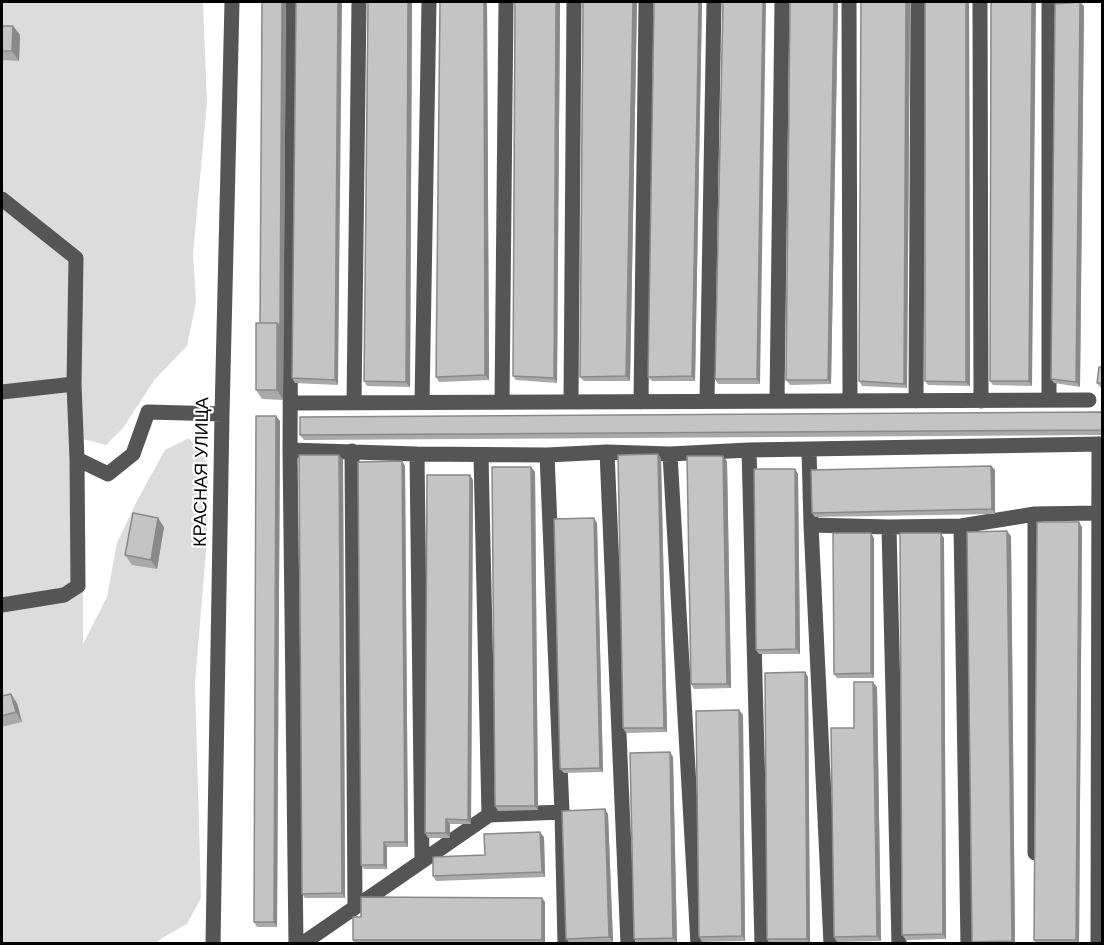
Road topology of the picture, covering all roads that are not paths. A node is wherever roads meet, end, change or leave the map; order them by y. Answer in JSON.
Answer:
{"nodes":[{"id":1,"x":232,"y":2,"type":"edge"},
{"id":2,"x":292,"y":2,"type":"edge"},
{"id":3,"x":359,"y":2,"type":"edge"},
{"id":4,"x":429,"y":2,"type":"edge"},
{"id":5,"x":506,"y":2,"type":"edge"},
{"id":6,"x":574,"y":2,"type":"edge"},
{"id":7,"x":646,"y":2,"type":"edge"},
{"id":8,"x":714,"y":2,"type":"edge"},
{"id":9,"x":782,"y":2,"type":"edge"},
{"id":10,"x":849,"y":2,"type":"edge"},
{"id":11,"x":918,"y":2,"type":"edge"},
{"id":12,"x":980,"y":2,"type":"edge"},
{"id":13,"x":1049,"y":2,"type":"edge"},
{"id":14,"x":2,"y":199,"type":"edge"},
{"id":15,"x":74,"y":384,"type":"junction"},
{"id":16,"x":2,"y":392,"type":"edge"},
{"id":17,"x":1049,"y":400,"type":"junction"},
{"id":18,"x":1089,"y":400,"type":"dead end"},
{"id":19,"x":707,"y":401,"type":"junction"},
{"id":20,"x":777,"y":401,"type":"junction"},
{"id":21,"x":850,"y":401,"type":"junction"},
{"id":22,"x":916,"y":401,"type":"junction"},
{"id":23,"x":981,"y":401,"type":"junction"},
{"id":24,"x":422,"y":402,"type":"junction"},
{"id":25,"x":502,"y":402,"type":"junction"},
{"id":26,"x":571,"y":402,"type":"junction"},
{"id":27,"x":641,"y":402,"type":"junction"},
{"id":28,"x":290,"y":403,"type":"junction"},
{"id":29,"x":354,"y":403,"type":"junction"},
{"id":30,"x":222,"y":414,"type":"junction"},
{"id":31,"x":1101,"y":444,"type":"edge"},
{"id":32,"x":290,"y":450,"type":"junction"},
{"id":33,"x":749,"y":450,"type":"junction"},
{"id":34,"x":809,"y":450,"type":"junction"},
{"id":35,"x":352,"y":451,"type":"junction"},
{"id":36,"x":608,"y":452,"type":"junction"},
{"id":37,"x":670,"y":453,"type":"junction"},
{"id":38,"x":417,"y":454,"type":"junction"},
{"id":39,"x":481,"y":455,"type":"junction"},
{"id":40,"x":547,"y":455,"type":"junction"},
{"id":41,"x":76,"y":459,"type":"junction"},
{"id":42,"x":1099,"y":513,"type":"junction"},
{"id":43,"x":1035,"y":514,"type":"junction"},
{"id":44,"x":811,"y":525,"type":"junction"},
{"id":45,"x":961,"y":526,"type":"junction"},
{"id":46,"x":889,"y":527,"type":"junction"},
{"id":47,"x":2,"y":605,"type":"edge"},
{"id":48,"x":562,"y":812,"type":"junction"},
{"id":49,"x":489,"y":815,"type":"junction"},
{"id":50,"x":422,"y":861,"type":"junction"},
{"id":51,"x":1035,"y":872,"type":"edge"},
{"id":52,"x":355,"y":907,"type":"junction"},
{"id":53,"x":213,"y":944,"type":"edge"},
{"id":54,"x":296,"y":944,"type":"edge"},
{"id":55,"x":302,"y":944,"type":"edge"},
{"id":56,"x":565,"y":944,"type":"edge"},
{"id":57,"x":628,"y":944,"type":"edge"},
{"id":58,"x":698,"y":944,"type":"edge"},
{"id":59,"x":762,"y":944,"type":"edge"},
{"id":60,"x":831,"y":944,"type":"edge"},
{"id":61,"x":899,"y":944,"type":"edge"},
{"id":62,"x":968,"y":944,"type":"edge"},
{"id":63,"x":1098,"y":944,"type":"edge"}],
"edges":[{"from":1,"to":30,"type":"street","name":"КРАСНАЯ УЛИЦА"},
{"from":2,"to":28,"type":"street"},
{"from":3,"to":29,"type":"street"},
{"from":4,"to":24,"type":"street"},
{"from":5,"to":25,"type":"street"},
{"from":6,"to":26,"type":"street"},
{"from":7,"to":27,"type":"street"},
{"from":8,"to":19,"type":"street"},
{"from":9,"to":20,"type":"street"},
{"from":10,"to":21,"type":"street"},
{"from":11,"to":22,"type":"street"},
{"from":12,"to":23,"type":"street"},
{"from":13,"to":17,"type":"street"},
{"from":14,"to":15,"type":"street"},
{"from":15,"to":16,"type":"street"},
{"from":15,"to":41,"type":"street"},
{"from":17,"to":18,"type":"street"},
{"from":17,"to":23,"type":"street"},
{"from":19,"to":20,"type":"street"},
{"from":19,"to":27,"type":"street"},
{"from":20,"to":21,"type":"street"},
{"from":21,"to":22,"type":"street"},
{"from":22,"to":23,"type":"street"},
{"from":24,"to":25,"type":"street"},
{"from":24,"to":29,"type":"street"},
{"from":25,"to":26,"type":"street"},
{"from":26,"to":27,"type":"street"},
{"from":28,"to":29,"type":"street"},
{"from":28,"to":32,"type":"street"},
{"from":30,"to":41,"type":"street"},
{"from":30,"to":53,"type":"street","name":"КРАСНАЯ УЛИЦА"},
{"from":31,"to":34,"type":"street"},
{"from":31,"to":42,"type":"street"},
{"from":32,"to":35,"type":"street"},
{"from":32,"to":54,"type":"street"},
{"from":33,"to":34,"type":"street"},
{"from":33,"to":37,"type":"street"},
{"from":33,"to":59,"type":"street"},
{"from":34,"to":44,"type":"street"},
{"from":35,"to":38,"type":"street"},
{"from":35,"to":52,"type":"street"},
{"from":36,"to":37,"type":"street"},
{"from":36,"to":40,"type":"street"},
{"from":36,"to":57,"type":"street"},
{"from":37,"to":58,"type":"street"},
{"from":38,"to":39,"type":"street"},
{"from":38,"to":50,"type":"street"},
{"from":39,"to":40,"type":"street"},
{"from":39,"to":49,"type":"street"},
{"from":40,"to":48,"type":"street"},
{"from":41,"to":47,"type":"street"},
{"from":42,"to":43,"type":"street"},
{"from":42,"to":63,"type":"street"},
{"from":43,"to":45,"type":"street"},
{"from":43,"to":51,"type":"street"},
{"from":44,"to":46,"type":"street"},
{"from":44,"to":60,"type":"street"},
{"from":45,"to":46,"type":"street"},
{"from":45,"to":62,"type":"street"},
{"from":46,"to":61,"type":"street"},
{"from":48,"to":49,"type":"street"},
{"from":48,"to":56,"type":"street"},
{"from":49,"to":50,"type":"street"},
{"from":50,"to":52,"type":"street"},
{"from":52,"to":55,"type":"street"}]}
